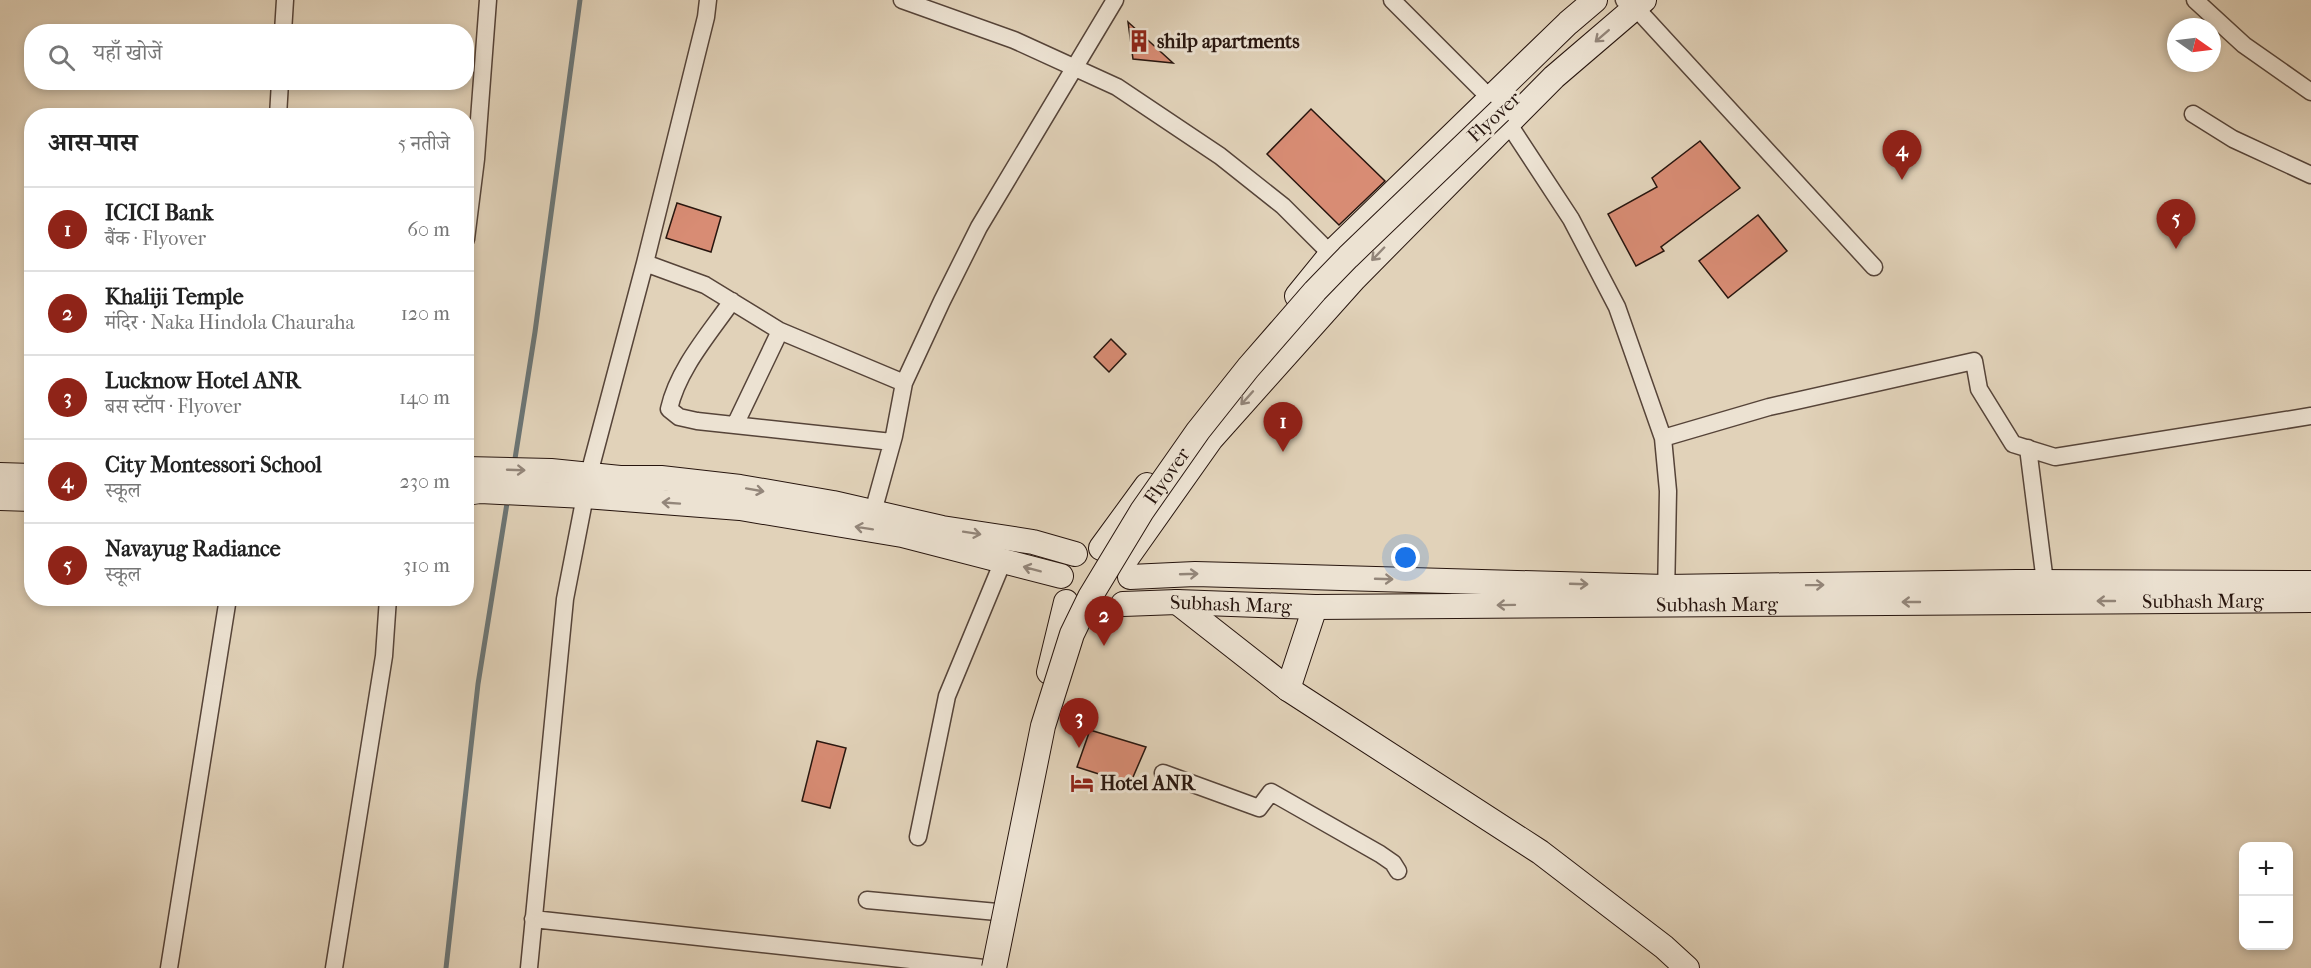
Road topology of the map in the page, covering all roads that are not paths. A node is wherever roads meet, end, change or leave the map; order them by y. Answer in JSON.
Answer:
{"nodes":[{"id":1,"x":285,"y":0,"type":"edge"},
{"id":2,"x":488,"y":0,"type":"edge"},
{"id":3,"x":708,"y":0,"type":"edge"},
{"id":4,"x":902,"y":0,"type":"edge"},
{"id":5,"x":1115,"y":0,"type":"edge"},
{"id":6,"x":1392,"y":0,"type":"edge"},
{"id":7,"x":1595,"y":0,"type":"edge"},
{"id":8,"x":2195,"y":0,"type":"edge"},
{"id":9,"x":1634,"y":2,"type":"edge"},
{"id":10,"x":284,"y":24,"type":"edge"},
{"id":11,"x":1542,"y":48,"type":"junction"},
{"id":12,"x":1075,"y":68,"type":"junction"},
{"id":13,"x":1560,"y":72,"type":"junction"},
{"id":14,"x":1525,"y":88,"type":"junction"},
{"id":15,"x":280,"y":90,"type":"edge"},
{"id":16,"x":2311,"y":92,"type":"edge"},
{"id":17,"x":278,"y":108,"type":"edge"},
{"id":18,"x":1499,"y":111,"type":"junction"},
{"id":19,"x":2193,"y":114,"type":"dead end"},
{"id":20,"x":474,"y":175,"type":"edge"},
{"id":21,"x":2311,"y":175,"type":"edge"},
{"id":22,"x":1331,"y":255,"type":"junction"},
{"id":23,"x":645,"y":263,"type":"junction"},
{"id":24,"x":1874,"y":267,"type":"dead end"},
{"id":25,"x":1354,"y":279,"type":"junction"},
{"id":26,"x":732,"y":301,"type":"junction"},
{"id":27,"x":780,"y":331,"type":"junction"},
{"id":28,"x":904,"y":383,"type":"junction"},
{"id":29,"x":2311,"y":416,"type":"edge"},
{"id":30,"x":735,"y":425,"type":"junction"},
{"id":31,"x":1663,"y":438,"type":"junction"},
{"id":32,"x":892,"y":442,"type":"junction"},
{"id":33,"x":2028,"y":448,"type":"junction"},
{"id":34,"x":0,"y":475,"type":"edge"},
{"id":35,"x":24,"y":476,"type":"edge"},
{"id":36,"x":474,"y":481,"type":"edge"},
{"id":37,"x":587,"y":485,"type":"junction"},
{"id":38,"x":0,"y":498,"type":"edge"},
{"id":39,"x":24,"y":499,"type":"edge"},
{"id":40,"x":873,"y":512,"type":"junction"},
{"id":41,"x":1101,"y":548,"type":"junction"},
{"id":42,"x":1075,"y":554,"type":"junction"},
{"id":43,"x":1003,"y":561,"type":"junction"},
{"id":44,"x":1127,"y":569,"type":"junction"},
{"id":45,"x":1061,"y":576,"type":"junction"},
{"id":46,"x":2311,"y":583,"type":"edge"},
{"id":47,"x":2046,"y":592,"type":"junction"},
{"id":48,"x":1666,"y":595,"type":"junction"},
{"id":49,"x":2311,"y":600,"type":"edge"},
{"id":50,"x":1066,"y":602,"type":"junction"},
{"id":51,"x":1178,"y":602,"type":"junction"},
{"id":52,"x":1123,"y":604,"type":"junction"},
{"id":53,"x":227,"y":606,"type":"edge"},
{"id":54,"x":387,"y":606,"type":"edge"},
{"id":55,"x":1315,"y":607,"type":"junction"},
{"id":56,"x":1091,"y":617,"type":"junction"},
{"id":57,"x":1288,"y":689,"type":"junction"},
{"id":58,"x":1163,"y":773,"type":"dead end"},
{"id":59,"x":918,"y":837,"type":"dead end"},
{"id":60,"x":1398,"y":871,"type":"dead end"},
{"id":61,"x":867,"y":900,"type":"dead end"},
{"id":62,"x":997,"y":912,"type":"junction"},
{"id":63,"x":533,"y":919,"type":"junction"},
{"id":64,"x":169,"y":968,"type":"edge"},
{"id":65,"x":334,"y":968,"type":"edge"},
{"id":66,"x":529,"y":968,"type":"edge"},
{"id":67,"x":985,"y":968,"type":"edge"},
{"id":68,"x":994,"y":968,"type":"edge"},
{"id":69,"x":1004,"y":968,"type":"edge"},
{"id":70,"x":1687,"y":968,"type":"edge"}],
"edges":[{"from":1,"to":10,"type":"street"},
{"from":2,"to":20,"type":"street"},
{"from":3,"to":23,"type":"street"},
{"from":4,"to":12,"type":"street"},
{"from":5,"to":12,"type":"street"},
{"from":6,"to":18,"type":"street"},
{"from":7,"to":11,"type":"main road"},
{"from":8,"to":16,"type":"street"},
{"from":9,"to":13,"type":"main road","one_way":true},
{"from":9,"to":24,"type":"street"},
{"from":11,"to":14,"type":"main road","name":"Flyover"},
{"from":11,"to":18,"type":"main road"},
{"from":12,"to":22,"type":"street"},
{"from":12,"to":28,"type":"street"},
{"from":13,"to":14,"type":"main road","name":"Flyover"},
{"from":13,"to":18,"type":"main road"},
{"from":14,"to":18,"type":"main road","name":"Flyover"},
{"from":15,"to":17,"type":"street"},
{"from":18,"to":22,"type":"main road"},
{"from":18,"to":25,"type":"main road","one_way":true},
{"from":18,"to":31,"type":"street"},
{"from":18,"to":68,"type":"main road","name":"Flyover","bridge":true},
{"from":19,"to":21,"type":"street"},
{"from":22,"to":25,"type":"street"},
{"from":22,"to":41,"type":"main road"},
{"from":23,"to":26,"type":"street"},
{"from":23,"to":37,"type":"street"},
{"from":25,"to":44,"type":"main road","one_way":true},
{"from":26,"to":27,"type":"street"},
{"from":26,"to":30,"type":"street"},
{"from":27,"to":28,"type":"street"},
{"from":27,"to":30,"type":"street"},
{"from":28,"to":32,"type":"street"},
{"from":29,"to":33,"type":"street"},
{"from":30,"to":32,"type":"street"},
{"from":31,"to":33,"type":"street"},
{"from":31,"to":48,"type":"street"},
{"from":32,"to":40,"type":"street"},
{"from":33,"to":47,"type":"street"},
{"from":34,"to":35,"type":"main road"},
{"from":36,"to":37,"type":"main road"},
{"from":36,"to":37,"type":"main road","one_way":true},
{"from":37,"to":40,"type":"main road","one_way":true},
{"from":43,"to":37,"type":"main road","one_way":true},
{"from":37,"to":63,"type":"street"},
{"from":38,"to":39,"type":"main road"},
{"from":40,"to":42,"type":"main road","one_way":true},
{"from":41,"to":42,"type":"main road"},
{"from":41,"to":44,"type":"main road"},
{"from":42,"to":45,"type":"main road"},
{"from":45,"to":43,"type":"main road","one_way":true},
{"from":43,"to":59,"type":"street"},
{"from":44,"to":48,"type":"main road","one_way":true},
{"from":44,"to":52,"type":"main road"},
{"from":45,"to":50,"type":"main road"},
{"from":46,"to":47,"type":"main road"},
{"from":47,"to":48,"type":"main road"},
{"from":49,"to":47,"type":"main road","name":"Subhash Marg","one_way":true},
{"from":48,"to":55,"type":"main road","name":"Subhash Marg","one_way":true},
{"from":50,"to":56,"type":"main road"},
{"from":50,"to":62,"type":"main road"},
{"from":51,"to":52,"type":"main road","name":"Subhash Marg"},
{"from":51,"to":55,"type":"main road","name":"Subhash Marg"},
{"from":51,"to":57,"type":"main road"},
{"from":52,"to":56,"type":"main road"},
{"from":53,"to":64,"type":"street"},
{"from":54,"to":65,"type":"street"},
{"from":55,"to":57,"type":"main road"},
{"from":56,"to":69,"type":"main road"},
{"from":57,"to":70,"type":"main road"},
{"from":58,"to":60,"type":"street"},
{"from":61,"to":62,"type":"street"},
{"from":62,"to":67,"type":"main road"},
{"from":63,"to":66,"type":"street"},
{"from":63,"to":67,"type":"street"}]}
